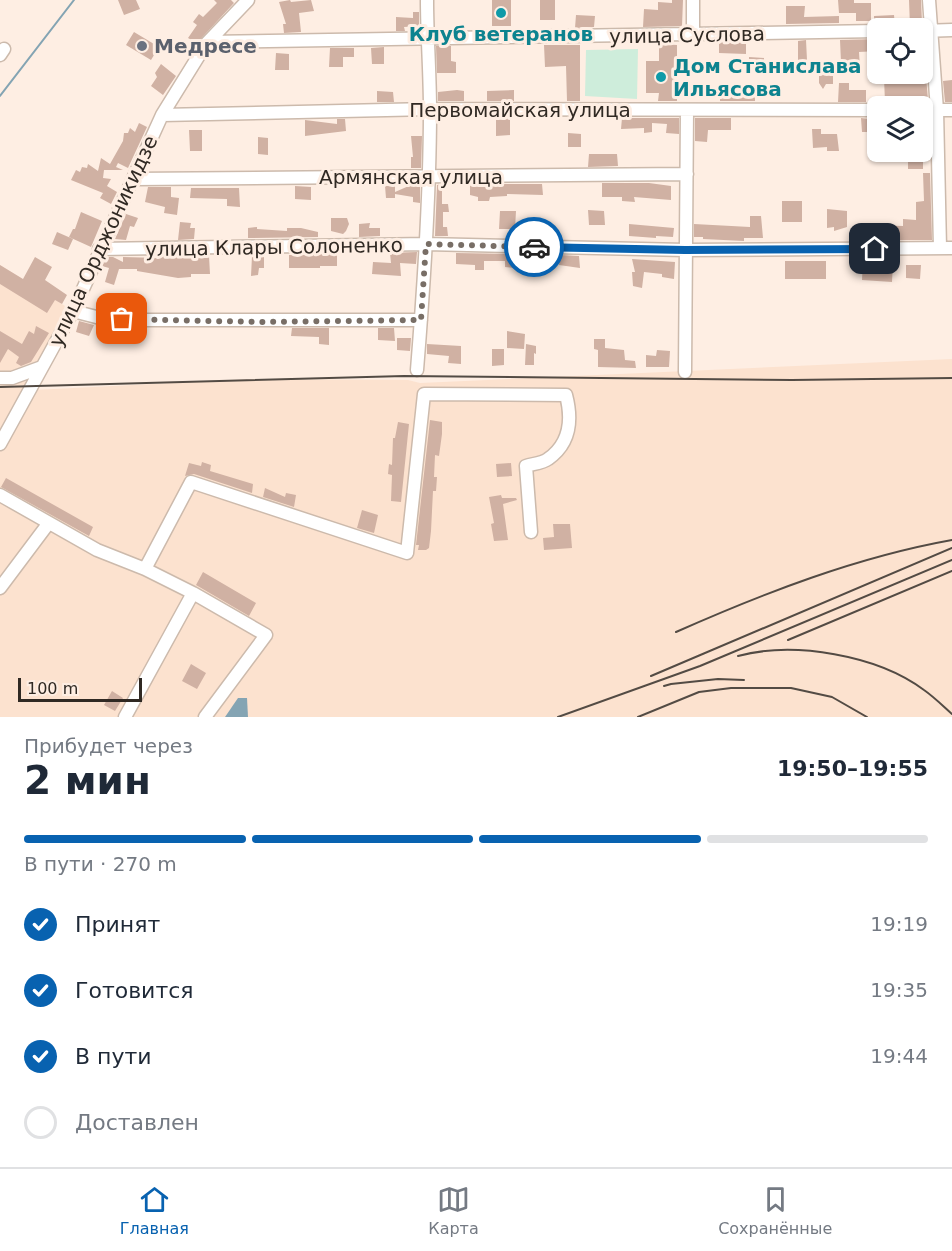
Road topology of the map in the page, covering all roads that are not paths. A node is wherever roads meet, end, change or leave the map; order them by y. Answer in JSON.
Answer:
{"nodes":[{"id":1,"x":248,"y":0,"type":"edge"},
{"id":2,"x":427,"y":0,"type":"edge"},
{"id":3,"x":693,"y":0,"type":"edge"},
{"id":4,"x":929,"y":0,"type":"edge"},
{"id":5,"x":928,"y":18,"type":"edge"},
{"id":6,"x":933,"y":30,"type":"edge"},
{"id":7,"x":952,"y":30,"type":"edge"},
{"id":8,"x":867,"y":32,"type":"edge"},
{"id":9,"x":693,"y":35,"type":"junction"},
{"id":10,"x":427,"y":40,"type":"junction"},
{"id":11,"x":208,"y":42,"type":"junction"},
{"id":12,"x":933,"y":78,"type":"edge"},
{"id":13,"x":430,"y":109,"type":"junction"},
{"id":14,"x":687,"y":110,"type":"junction"},
{"id":15,"x":867,"y":110,"type":"edge"},
{"id":16,"x":933,"y":110,"type":"edge"},
{"id":17,"x":937,"y":110,"type":"junction"},
{"id":18,"x":952,"y":110,"type":"edge"},
{"id":19,"x":162,"y":115,"type":"junction"},
{"id":20,"x":687,"y":174,"type":"junction"},
{"id":21,"x":428,"y":178,"type":"junction"},
{"id":22,"x":134,"y":179,"type":"junction"},
{"id":23,"x":426,"y":244,"type":"junction"},
{"id":24,"x":946,"y":248,"type":"edge"},
{"id":25,"x":99,"y":249,"type":"junction"},
{"id":26,"x":685,"y":250,"type":"junction"},
{"id":27,"x":73,"y":311,"type":"junction"},
{"id":28,"x":421,"y":320,"type":"junction"},
{"id":29,"x":42,"y":367,"type":"junction"},
{"id":30,"x":417,"y":370,"type":"dead end"},
{"id":31,"x":686,"y":372,"type":"dead end"},
{"id":32,"x":0,"y":378,"type":"edge"},
{"id":33,"x":0,"y":444,"type":"edge"},
{"id":34,"x":0,"y":495,"type":"edge"},
{"id":35,"x":48,"y":524,"type":"junction"},
{"id":36,"x":531,"y":532,"type":"dead end"},
{"id":37,"x":145,"y":569,"type":"junction"},
{"id":38,"x":0,"y":588,"type":"edge"},
{"id":39,"x":193,"y":593,"type":"junction"},
{"id":40,"x":124,"y":717,"type":"edge"},
{"id":41,"x":205,"y":717,"type":"edge"}],
"edges":[{"from":1,"to":11,"type":"street","name":"улица Орджоникидзе"},
{"from":2,"to":10,"type":"street"},
{"from":3,"to":9,"type":"street"},
{"from":4,"to":5,"type":"street"},
{"from":6,"to":7,"type":"street"},
{"from":8,"to":9,"type":"street","name":"улица Суслова"},
{"from":9,"to":10,"type":"street","name":"улица Суслова"},
{"from":10,"to":11,"type":"street","name":"улица Суслова"},
{"from":10,"to":13,"type":"street"},
{"from":11,"to":19,"type":"street","name":"улица Орджоникидзе"},
{"from":12,"to":17,"type":"street"},
{"from":13,"to":14,"type":"street","name":"Первомайская улица"},
{"from":13,"to":19,"type":"street","name":"Первомайская улица"},
{"from":13,"to":21,"type":"street"},
{"from":14,"to":15,"type":"street","name":"Первомайская улица"},
{"from":14,"to":20,"type":"street"},
{"from":16,"to":17,"type":"street"},
{"from":17,"to":18,"type":"street"},
{"from":17,"to":24,"type":"street"},
{"from":19,"to":22,"type":"street","name":"улица Орджоникидзе"},
{"from":20,"to":21,"type":"street","name":"Армянская улица"},
{"from":20,"to":26,"type":"street"},
{"from":21,"to":22,"type":"street","name":"Армянская улица"},
{"from":21,"to":23,"type":"street"},
{"from":22,"to":25,"type":"street","name":"улица Орджоникидзе"},
{"from":23,"to":25,"type":"street","name":"улица Клары Солоненко"},
{"from":23,"to":26,"type":"street","name":"улица Клары Солоненко"},
{"from":23,"to":28,"type":"street"},
{"from":24,"to":26,"type":"street","name":"улица Клары Солоненко"},
{"from":25,"to":27,"type":"street","name":"улица Орджоникидзе"},
{"from":26,"to":31,"type":"street"},
{"from":27,"to":28,"type":"street"},
{"from":27,"to":29,"type":"street","name":"улица Орджоникидзе"},
{"from":28,"to":30,"type":"street"},
{"from":29,"to":32,"type":"street","name":"улица Орджоникидзе"},
{"from":29,"to":33,"type":"street","name":"улица Орджоникидзе"},
{"from":34,"to":35,"type":"street"},
{"from":35,"to":37,"type":"street"},
{"from":35,"to":38,"type":"street"},
{"from":36,"to":37,"type":"street"},
{"from":37,"to":39,"type":"street"},
{"from":39,"to":40,"type":"street"},
{"from":39,"to":41,"type":"street"}]}
